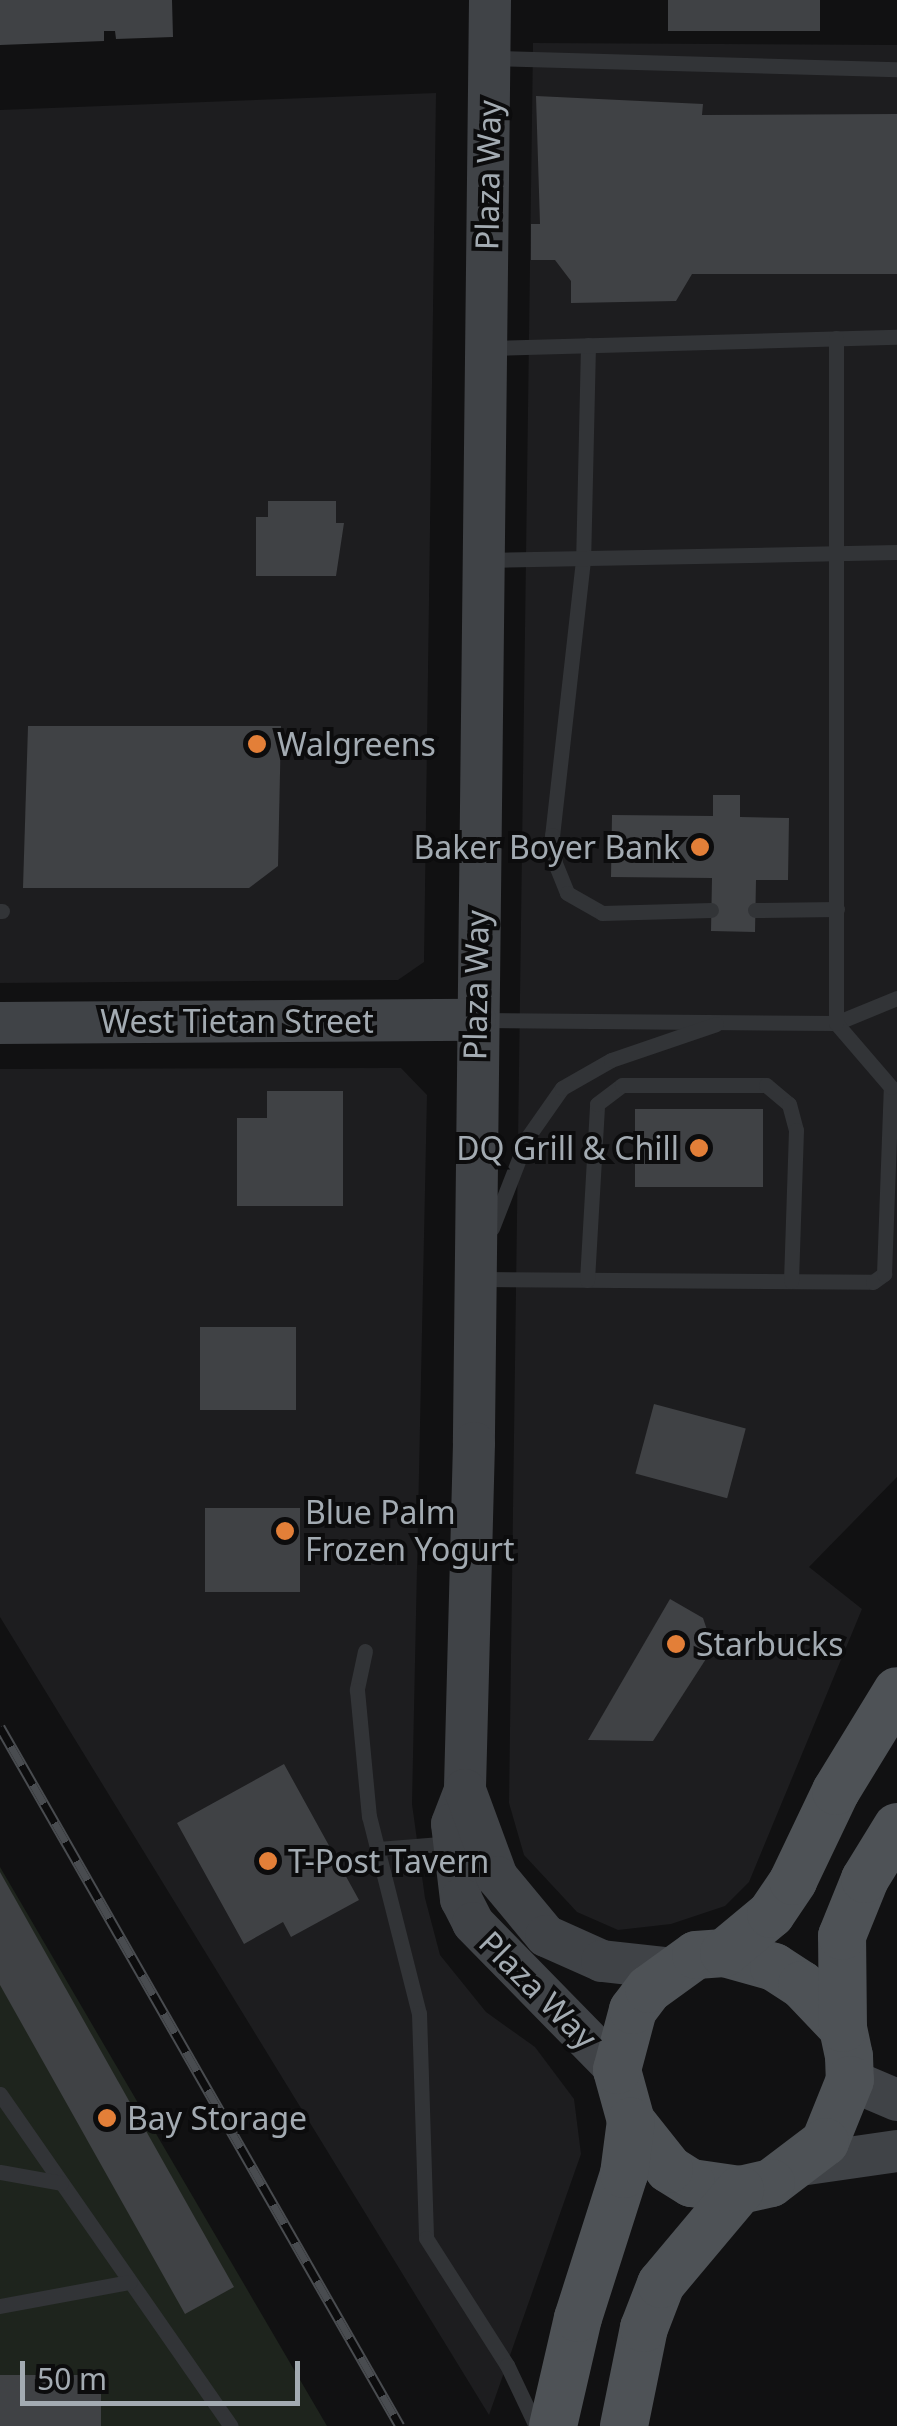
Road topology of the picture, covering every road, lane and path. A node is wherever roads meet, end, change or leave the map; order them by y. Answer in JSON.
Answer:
{"nodes":[{"id":1,"x":490,"y":0,"type":"edge"},
{"id":2,"x":490,"y":58,"type":"junction"},
{"id":3,"x":897,"y":69,"type":"edge"},
{"id":4,"x":897,"y":337,"type":"edge"},
{"id":5,"x":836,"y":338,"type":"junction"},
{"id":6,"x":588,"y":345,"type":"junction"},
{"id":7,"x":485,"y":348,"type":"junction"},
{"id":8,"x":837,"y":552,"type":"junction"},
{"id":9,"x":897,"y":552,"type":"edge"},
{"id":10,"x":482,"y":560,"type":"junction"},
{"id":11,"x":583,"y":560,"type":"junction"},
{"id":12,"x":711,"y":910,"type":"dead end"},
{"id":13,"x":755,"y":910,"type":"dead end"},
{"id":14,"x":837,"y":910,"type":"junction"},
{"id":15,"x":897,"y":998,"type":"edge"},
{"id":16,"x":474,"y":1020,"type":"junction"},
{"id":17,"x":0,"y":1023,"type":"edge"},
{"id":18,"x":836,"y":1023,"type":"junction"},
{"id":19,"x":716,"y":1024,"type":"junction"},
{"id":20,"x":893,"y":1172,"type":"edge"},
{"id":21,"x":474,"y":1279,"type":"junction"},
{"id":22,"x":588,"y":1280,"type":"junction"},
{"id":23,"x":791,"y":1281,"type":"junction"},
{"id":24,"x":365,"y":1651,"type":"dead end"},
{"id":25,"x":897,"y":1691,"type":"edge"},
{"id":26,"x":466,"y":1790,"type":"junction"},
{"id":27,"x":897,"y":1828,"type":"edge"},
{"id":28,"x":453,"y":1843,"type":"junction"},
{"id":29,"x":378,"y":1850,"type":"junction"},
{"id":30,"x":724,"y":1953,"type":"junction"},
{"id":31,"x":672,"y":1969,"type":"junction"},
{"id":32,"x":843,"y":2028,"type":"junction"},
{"id":33,"x":618,"y":2070,"type":"junction"},
{"id":34,"x":850,"y":2080,"type":"junction"},
{"id":35,"x":0,"y":2094,"type":"edge"},
{"id":36,"x":897,"y":2100,"type":"edge"},
{"id":37,"x":631,"y":2122,"type":"junction"},
{"id":38,"x":897,"y":2150,"type":"edge"},
{"id":39,"x":800,"y":2165,"type":"junction"},
{"id":40,"x":0,"y":2172,"type":"edge"},
{"id":41,"x":61,"y":2183,"type":"junction"},
{"id":42,"x":740,"y":2190,"type":"junction"},
{"id":43,"x":130,"y":2282,"type":"junction"},
{"id":44,"x":0,"y":2306,"type":"edge"},
{"id":45,"x":231,"y":2426,"type":"edge"},
{"id":46,"x":536,"y":2426,"type":"edge"},
{"id":47,"x":553,"y":2426,"type":"edge"},
{"id":48,"x":624,"y":2426,"type":"edge"}],
"edges":[{"from":1,"to":2,"type":"main road","name":"Plaza Way"},
{"from":2,"to":3,"type":"lane"},
{"from":2,"to":7,"type":"main road","name":"Plaza Way"},
{"from":4,"to":5,"type":"lane"},
{"from":5,"to":6,"type":"lane"},
{"from":5,"to":8,"type":"lane"},
{"from":6,"to":7,"type":"lane"},
{"from":6,"to":11,"type":"lane"},
{"from":7,"to":10,"type":"main road","name":"Plaza Way"},
{"from":8,"to":9,"type":"lane"},
{"from":8,"to":11,"type":"lane"},
{"from":8,"to":14,"type":"lane"},
{"from":10,"to":11,"type":"lane"},
{"from":10,"to":16,"type":"main road","name":"Plaza Way"},
{"from":11,"to":12,"type":"lane"},
{"from":13,"to":14,"type":"lane"},
{"from":14,"to":18,"type":"lane"},
{"from":15,"to":18,"type":"lane"},
{"from":16,"to":17,"type":"main road","name":"West Tietan Street"},
{"from":16,"to":19,"type":"lane"},
{"from":16,"to":21,"type":"main road","name":"Plaza Way"},
{"from":18,"to":19,"type":"lane"},
{"from":18,"to":20,"type":"lane"},
{"from":19,"to":21,"type":"lane"},
{"from":20,"to":23,"type":"lane"},
{"from":21,"to":22,"type":"lane"},
{"from":21,"to":26,"type":"main road","name":"Plaza Way"},
{"from":22,"to":23,"type":"lane"},
{"from":22,"to":23,"type":"lane"},
{"from":24,"to":29,"type":"lane"},
{"from":25,"to":30,"type":"main road"},
{"from":26,"to":28,"type":"main road","name":"Plaza Way"},
{"from":26,"to":31,"type":"main road","name":"Plaza Way"},
{"from":27,"to":32,"type":"main road"},
{"from":28,"to":29,"type":"lane"},
{"from":28,"to":33,"type":"main road","name":"Plaza Way"},
{"from":29,"to":46,"type":"lane"},
{"from":30,"to":31,"type":"main road"},
{"from":30,"to":32,"type":"main road"},
{"from":31,"to":33,"type":"main road"},
{"from":32,"to":34,"type":"main road"},
{"from":33,"to":37,"type":"main road"},
{"from":34,"to":36,"type":"main road"},
{"from":34,"to":39,"type":"main road"},
{"from":35,"to":41,"type":"lane"},
{"from":37,"to":42,"type":"main road"},
{"from":37,"to":47,"type":"main road"},
{"from":38,"to":39,"type":"main road"},
{"from":39,"to":42,"type":"main road"},
{"from":40,"to":41,"type":"lane"},
{"from":41,"to":43,"type":"lane"},
{"from":42,"to":48,"type":"main road"},
{"from":43,"to":44,"type":"lane"},
{"from":43,"to":45,"type":"lane"}]}
